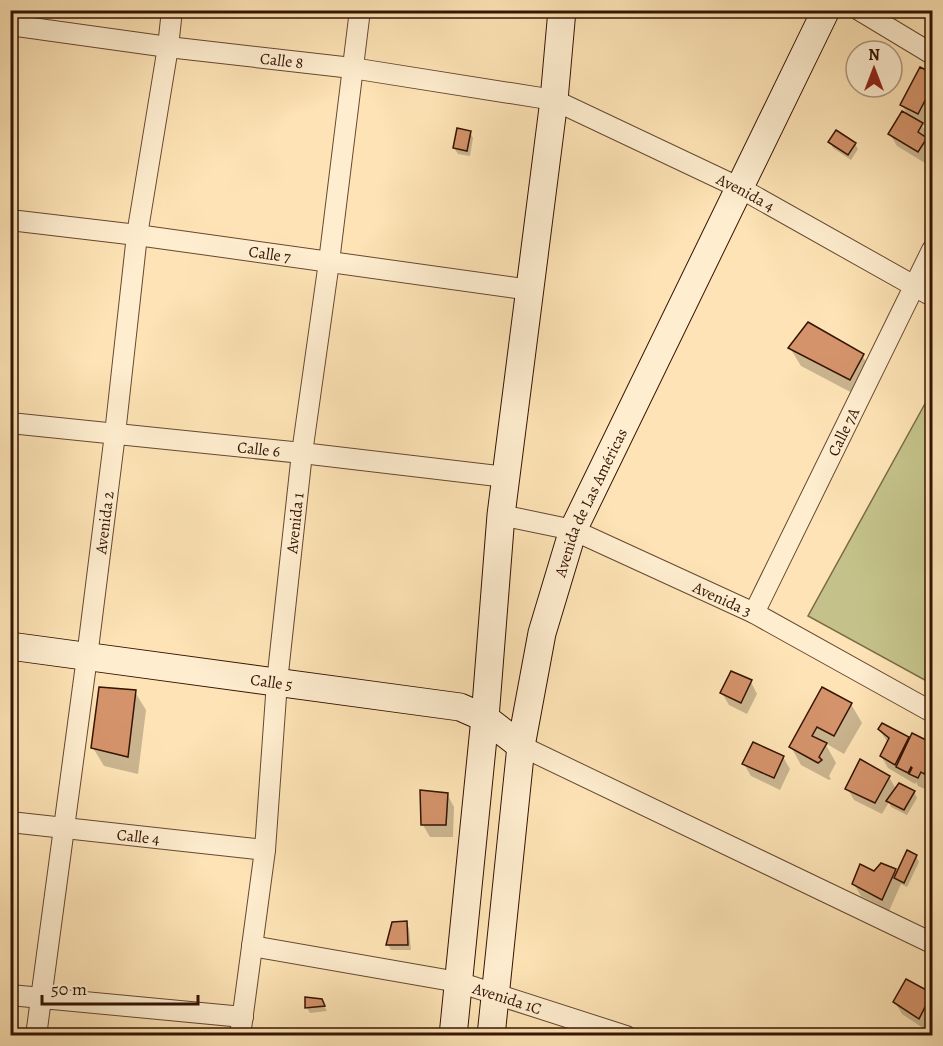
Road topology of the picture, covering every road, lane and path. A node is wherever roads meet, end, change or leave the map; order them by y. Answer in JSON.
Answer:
{"nodes":[{"id":1,"x":172,"y":10,"type":"edge"},
{"id":2,"x":360,"y":10,"type":"edge"},
{"id":3,"x":562,"y":10,"type":"edge"},
{"id":4,"x":826,"y":10,"type":"edge"},
{"id":5,"x":859,"y":10,"type":"edge"},
{"id":6,"x":10,"y":25,"type":"edge"},
{"id":7,"x":168,"y":47,"type":"junction"},
{"id":8,"x":933,"y":54,"type":"edge"},
{"id":9,"x":352,"y":68,"type":"junction"},
{"id":10,"x":554,"y":100,"type":"junction"},
{"id":11,"x":740,"y":188,"type":"junction"},
{"id":12,"x":10,"y":220,"type":"edge"},
{"id":13,"x":137,"y":235,"type":"junction"},
{"id":14,"x":933,"y":250,"type":"edge"},
{"id":15,"x":329,"y":262,"type":"junction"},
{"id":16,"x":916,"y":285,"type":"junction"},
{"id":17,"x":531,"y":290,"type":"junction"},
{"id":18,"x":933,"y":296,"type":"edge"},
{"id":19,"x":10,"y":423,"type":"edge"},
{"id":20,"x":115,"y":434,"type":"junction"},
{"id":21,"x":302,"y":453,"type":"junction"},
{"id":22,"x":506,"y":477,"type":"junction"},
{"id":23,"x":501,"y":515,"type":"junction"},
{"id":24,"x":573,"y":530,"type":"junction"},
{"id":25,"x":754,"y":613,"type":"junction"},
{"id":26,"x":10,"y":646,"type":"edge"},
{"id":27,"x":87,"y":657,"type":"junction"},
{"id":28,"x":277,"y":682,"type":"junction"},
{"id":29,"x":933,"y":712,"type":"edge"},
{"id":30,"x":485,"y":718,"type":"junction"},
{"id":31,"x":521,"y":746,"type":"junction"},
{"id":32,"x":10,"y":822,"type":"edge"},
{"id":33,"x":65,"y":828,"type":"junction"},
{"id":34,"x":265,"y":850,"type":"junction"},
{"id":35,"x":933,"y":943,"type":"edge"},
{"id":36,"x":252,"y":946,"type":"junction"},
{"id":37,"x":458,"y":982,"type":"junction"},
{"id":38,"x":495,"y":994,"type":"junction"},
{"id":39,"x":10,"y":995,"type":"edge"},
{"id":40,"x":41,"y":998,"type":"junction"},
{"id":41,"x":241,"y":1026,"type":"edge"},
{"id":42,"x":36,"y":1035,"type":"edge"},
{"id":43,"x":453,"y":1035,"type":"edge"},
{"id":44,"x":491,"y":1035,"type":"edge"},
{"id":45,"x":626,"y":1035,"type":"edge"}],
"edges":[{"from":1,"to":7,"type":"street","name":"Avenida 2"},
{"from":2,"to":9,"type":"street","name":"Avenida 1"},
{"from":3,"to":10,"type":"main road"},
{"from":4,"to":11,"type":"main road","name":"Avenida de Las Américas"},
{"from":5,"to":8,"type":"street"},
{"from":6,"to":7,"type":"street","name":"Calle 8"},
{"from":7,"to":9,"type":"street","name":"Calle 8"},
{"from":7,"to":13,"type":"street","name":"Avenida 2"},
{"from":9,"to":10,"type":"street","name":"Calle 8"},
{"from":9,"to":15,"type":"street","name":"Avenida 1"},
{"from":10,"to":11,"type":"street","name":"Avenida 4"},
{"from":10,"to":17,"type":"main road"},
{"from":11,"to":16,"type":"street","name":"Avenida 4"},
{"from":11,"to":24,"type":"main road","name":"Avenida de Las Américas"},
{"from":12,"to":13,"type":"street","name":"Calle 7"},
{"from":13,"to":15,"type":"street","name":"Calle 7"},
{"from":13,"to":20,"type":"street","name":"Avenida 2"},
{"from":14,"to":16,"type":"street","name":"Calle 7A"},
{"from":15,"to":17,"type":"street","name":"Calle 7"},
{"from":15,"to":21,"type":"street","name":"Avenida 1"},
{"from":16,"to":18,"type":"street","name":"Avenida 4"},
{"from":16,"to":25,"type":"street","name":"Calle 7A"},
{"from":17,"to":22,"type":"main road"},
{"from":19,"to":20,"type":"street","name":"Calle 6"},
{"from":20,"to":21,"type":"street","name":"Calle 6"},
{"from":20,"to":27,"type":"street","name":"Avenida 2"},
{"from":21,"to":22,"type":"street","name":"Calle 6"},
{"from":21,"to":28,"type":"street","name":"Avenida 1"},
{"from":22,"to":23,"type":"main road"},
{"from":23,"to":24,"type":"street","name":"Avenida 3"},
{"from":23,"to":30,"type":"main road"},
{"from":24,"to":25,"type":"street","name":"Avenida 3"},
{"from":24,"to":31,"type":"main road","name":"Avenida de Las Américas"},
{"from":25,"to":29,"type":"street","name":"Avenida 3"},
{"from":26,"to":27,"type":"main road","name":"Calle 5"},
{"from":27,"to":28,"type":"main road","name":"Calle 5"},
{"from":27,"to":33,"type":"street","name":"Avenida 2"},
{"from":28,"to":30,"type":"main road","name":"Calle 5"},
{"from":28,"to":34,"type":"street","name":"Avenida 1"},
{"from":30,"to":31,"type":"main road","name":"Calle 5"},
{"from":30,"to":37,"type":"main road"},
{"from":31,"to":35,"type":"street"},
{"from":31,"to":38,"type":"main road","name":"Avenida de Las Américas"},
{"from":32,"to":33,"type":"street","name":"Calle 4"},
{"from":33,"to":34,"type":"street","name":"Calle 4"},
{"from":33,"to":40,"type":"street","name":"Avenida 2"},
{"from":34,"to":36,"type":"street","name":"Avenida 1"},
{"from":36,"to":37,"type":"street","name":"Avenida 1C"},
{"from":36,"to":41,"type":"street","name":"Avenida 1"},
{"from":37,"to":38,"type":"street","name":"Avenida 1C"},
{"from":37,"to":43,"type":"main road"},
{"from":38,"to":44,"type":"main road","name":"Avenida de Las Américas"},
{"from":38,"to":45,"type":"street","name":"Avenida 1C"},
{"from":39,"to":40,"type":"street"},
{"from":40,"to":41,"type":"street"},
{"from":40,"to":42,"type":"street","name":"Avenida 2"}]}
